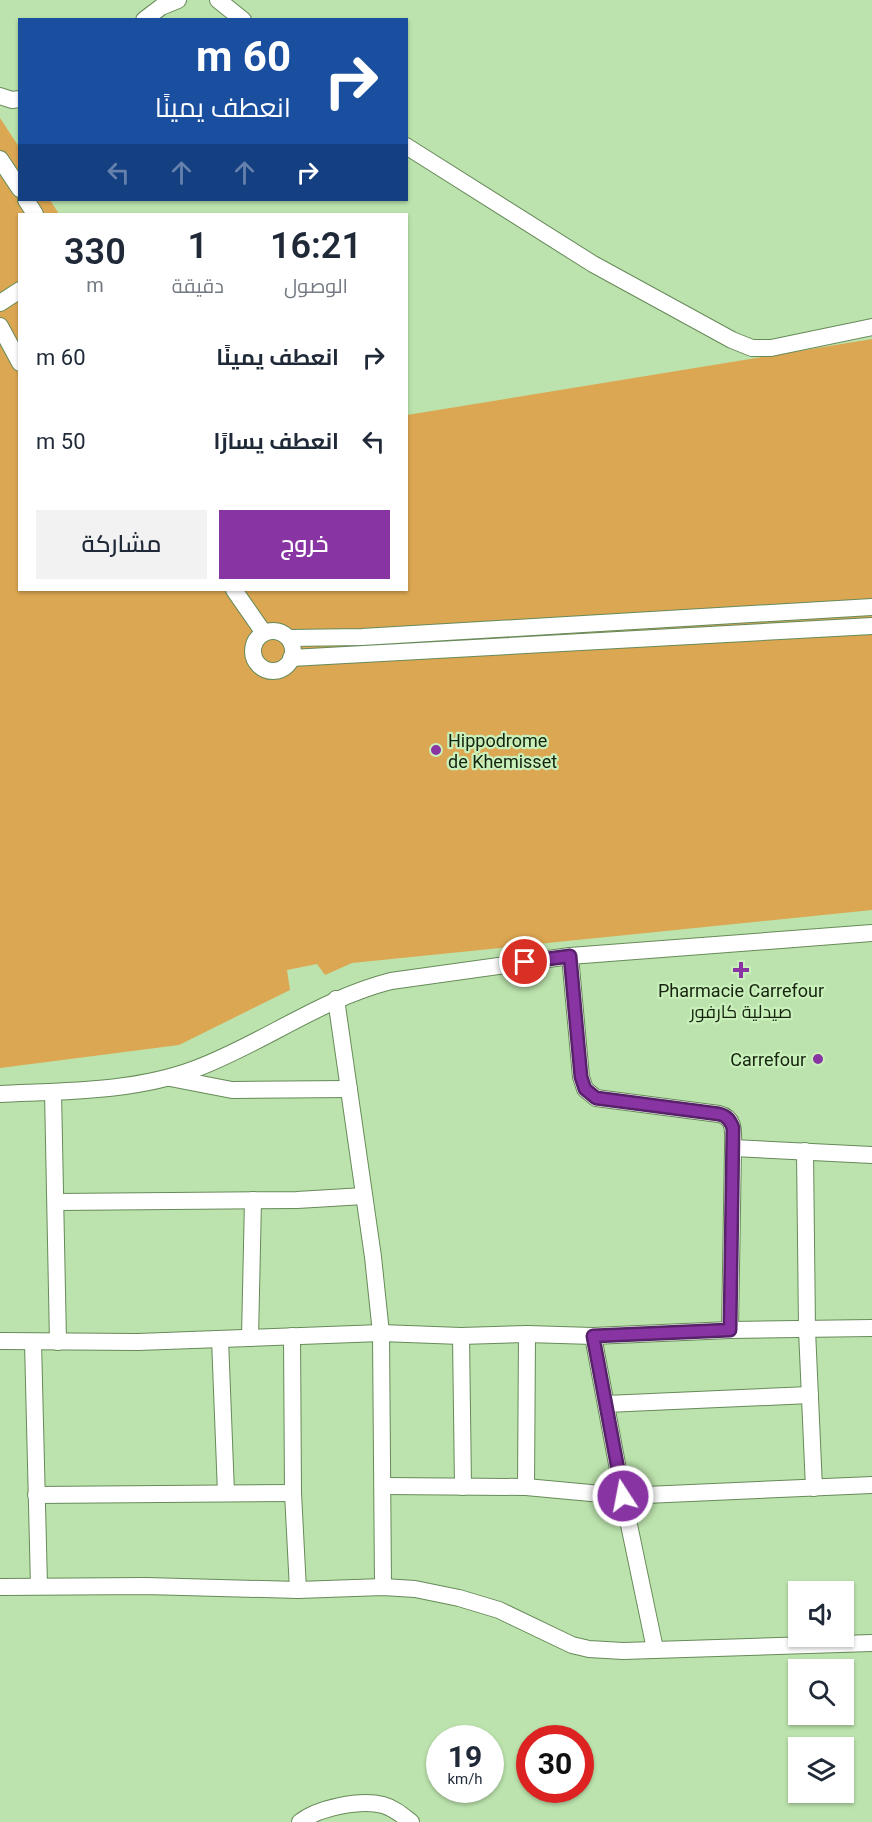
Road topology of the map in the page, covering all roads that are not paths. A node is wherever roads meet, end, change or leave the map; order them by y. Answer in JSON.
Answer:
{"nodes":[{"id":1,"x":178,"y":0,"type":"edge"},
{"id":2,"x":218,"y":0,"type":"edge"},
{"id":3,"x":147,"y":18,"type":"edge"},
{"id":4,"x":240,"y":18,"type":"edge"},
{"id":5,"x":0,"y":96,"type":"edge"},
{"id":6,"x":18,"y":99,"type":"edge"},
{"id":7,"x":408,"y":147,"type":"edge"},
{"id":8,"x":0,"y":159,"type":"edge"},
{"id":9,"x":18,"y":186,"type":"edge"},
{"id":10,"x":18,"y":291,"type":"edge"},
{"id":11,"x":0,"y":303,"type":"edge"},
{"id":12,"x":0,"y":326,"type":"edge"},
{"id":13,"x":872,"y":327,"type":"edge"},
{"id":14,"x":18,"y":359,"type":"edge"},
{"id":15,"x":235,"y":591,"type":"edge"},
{"id":16,"x":872,"y":607,"type":"edge"},
{"id":17,"x":872,"y":627,"type":"edge"},
{"id":18,"x":264,"y":633,"type":"junction"},
{"id":19,"x":289,"y":638,"type":"junction"},
{"id":20,"x":291,"y":658,"type":"junction"},
{"id":21,"x":872,"y":933,"type":"edge"},
{"id":22,"x":570,"y":956,"type":"junction"},
{"id":23,"x":336,"y":999,"type":"junction"},
{"id":24,"x":170,"y":1078,"type":"junction"},
{"id":25,"x":349,"y":1089,"type":"junction"},
{"id":26,"x":53,"y":1092,"type":"junction"},
{"id":27,"x":0,"y":1094,"type":"edge"},
{"id":28,"x":734,"y":1148,"type":"junction"},
{"id":29,"x":805,"y":1151,"type":"junction"},
{"id":30,"x":872,"y":1155,"type":"edge"},
{"id":31,"x":364,"y":1196,"type":"junction"},
{"id":32,"x":253,"y":1200,"type":"junction"},
{"id":33,"x":57,"y":1202,"type":"junction"},
{"id":34,"x":872,"y":1328,"type":"edge"},
{"id":35,"x":730,"y":1330,"type":"junction"},
{"id":36,"x":807,"y":1330,"type":"junction"},
{"id":37,"x":381,"y":1333,"type":"junction"},
{"id":38,"x":527,"y":1334,"type":"junction"},
{"id":39,"x":292,"y":1336,"type":"junction"},
{"id":40,"x":461,"y":1336,"type":"junction"},
{"id":41,"x":593,"y":1336,"type":"junction"},
{"id":42,"x":249,"y":1338,"type":"junction"},
{"id":43,"x":220,"y":1339,"type":"junction"},
{"id":44,"x":0,"y":1341,"type":"edge"},
{"id":45,"x":33,"y":1342,"type":"junction"},
{"id":46,"x":58,"y":1342,"type":"junction"},
{"id":47,"x":810,"y":1395,"type":"junction"},
{"id":48,"x":606,"y":1404,"type":"junction"},
{"id":49,"x":872,"y":1485,"type":"edge"},
{"id":50,"x":384,"y":1486,"type":"junction"},
{"id":51,"x":463,"y":1486,"type":"junction"},
{"id":52,"x":526,"y":1487,"type":"junction"},
{"id":53,"x":814,"y":1488,"type":"junction"},
{"id":54,"x":226,"y":1493,"type":"junction"},
{"id":55,"x":293,"y":1493,"type":"junction"},
{"id":56,"x":36,"y":1495,"type":"junction"},
{"id":57,"x":623,"y":1496,"type":"junction"},
{"id":58,"x":39,"y":1586,"type":"junction"},
{"id":59,"x":0,"y":1587,"type":"edge"},
{"id":60,"x":383,"y":1587,"type":"junction"},
{"id":61,"x":298,"y":1590,"type":"junction"},
{"id":62,"x":872,"y":1643,"type":"edge"},
{"id":63,"x":655,"y":1649,"type":"junction"},
{"id":64,"x":300,"y":1822,"type":"edge"},
{"id":65,"x":411,"y":1822,"type":"edge"}],
"edges":[{"from":1,"to":3,"type":"street"},
{"from":2,"to":4,"type":"street"},
{"from":5,"to":6,"type":"street"},
{"from":7,"to":13,"type":"street"},
{"from":8,"to":9,"type":"street"},
{"from":10,"to":11,"type":"street"},
{"from":12,"to":14,"type":"street"},
{"from":15,"to":18,"type":"street"},
{"from":16,"to":19,"type":"street"},
{"from":17,"to":20,"type":"street"},
{"from":18,"to":19,"type":"street"},
{"from":18,"to":20,"type":"street"},
{"from":19,"to":20,"type":"street"},
{"from":21,"to":22,"type":"street"},
{"from":22,"to":23,"type":"street"},
{"from":22,"to":28,"type":"street"},
{"from":23,"to":24,"type":"street"},
{"from":23,"to":25,"type":"street"},
{"from":24,"to":25,"type":"street"},
{"from":24,"to":26,"type":"street"},
{"from":25,"to":31,"type":"street"},
{"from":26,"to":27,"type":"street"},
{"from":26,"to":33,"type":"street"},
{"from":28,"to":29,"type":"street"},
{"from":28,"to":35,"type":"street"},
{"from":29,"to":30,"type":"street"},
{"from":29,"to":36,"type":"street"},
{"from":31,"to":32,"type":"street"},
{"from":31,"to":37,"type":"street"},
{"from":32,"to":33,"type":"street"},
{"from":32,"to":42,"type":"street"},
{"from":33,"to":46,"type":"street"},
{"from":34,"to":36,"type":"street"},
{"from":35,"to":36,"type":"street"},
{"from":35,"to":41,"type":"street"},
{"from":36,"to":47,"type":"street"},
{"from":37,"to":39,"type":"street"},
{"from":37,"to":40,"type":"street"},
{"from":37,"to":50,"type":"street"},
{"from":38,"to":40,"type":"street"},
{"from":38,"to":41,"type":"street"},
{"from":38,"to":52,"type":"street"},
{"from":39,"to":42,"type":"street"},
{"from":39,"to":55,"type":"street"},
{"from":40,"to":51,"type":"street"},
{"from":41,"to":48,"type":"street"},
{"from":42,"to":43,"type":"street"},
{"from":43,"to":46,"type":"street"},
{"from":43,"to":54,"type":"street"},
{"from":44,"to":45,"type":"street"},
{"from":45,"to":46,"type":"street"},
{"from":45,"to":56,"type":"street"},
{"from":47,"to":48,"type":"street"},
{"from":47,"to":53,"type":"street"},
{"from":48,"to":57,"type":"street"},
{"from":49,"to":53,"type":"street"},
{"from":50,"to":51,"type":"street"},
{"from":50,"to":60,"type":"street"},
{"from":51,"to":52,"type":"street"},
{"from":52,"to":57,"type":"street"},
{"from":53,"to":57,"type":"street"},
{"from":54,"to":55,"type":"street"},
{"from":54,"to":56,"type":"street"},
{"from":55,"to":61,"type":"street"},
{"from":56,"to":58,"type":"street"},
{"from":57,"to":63,"type":"street"},
{"from":58,"to":59,"type":"street"},
{"from":58,"to":61,"type":"street"},
{"from":60,"to":61,"type":"street"},
{"from":60,"to":63,"type":"street"},
{"from":62,"to":63,"type":"street"},
{"from":64,"to":65,"type":"street"}]}
